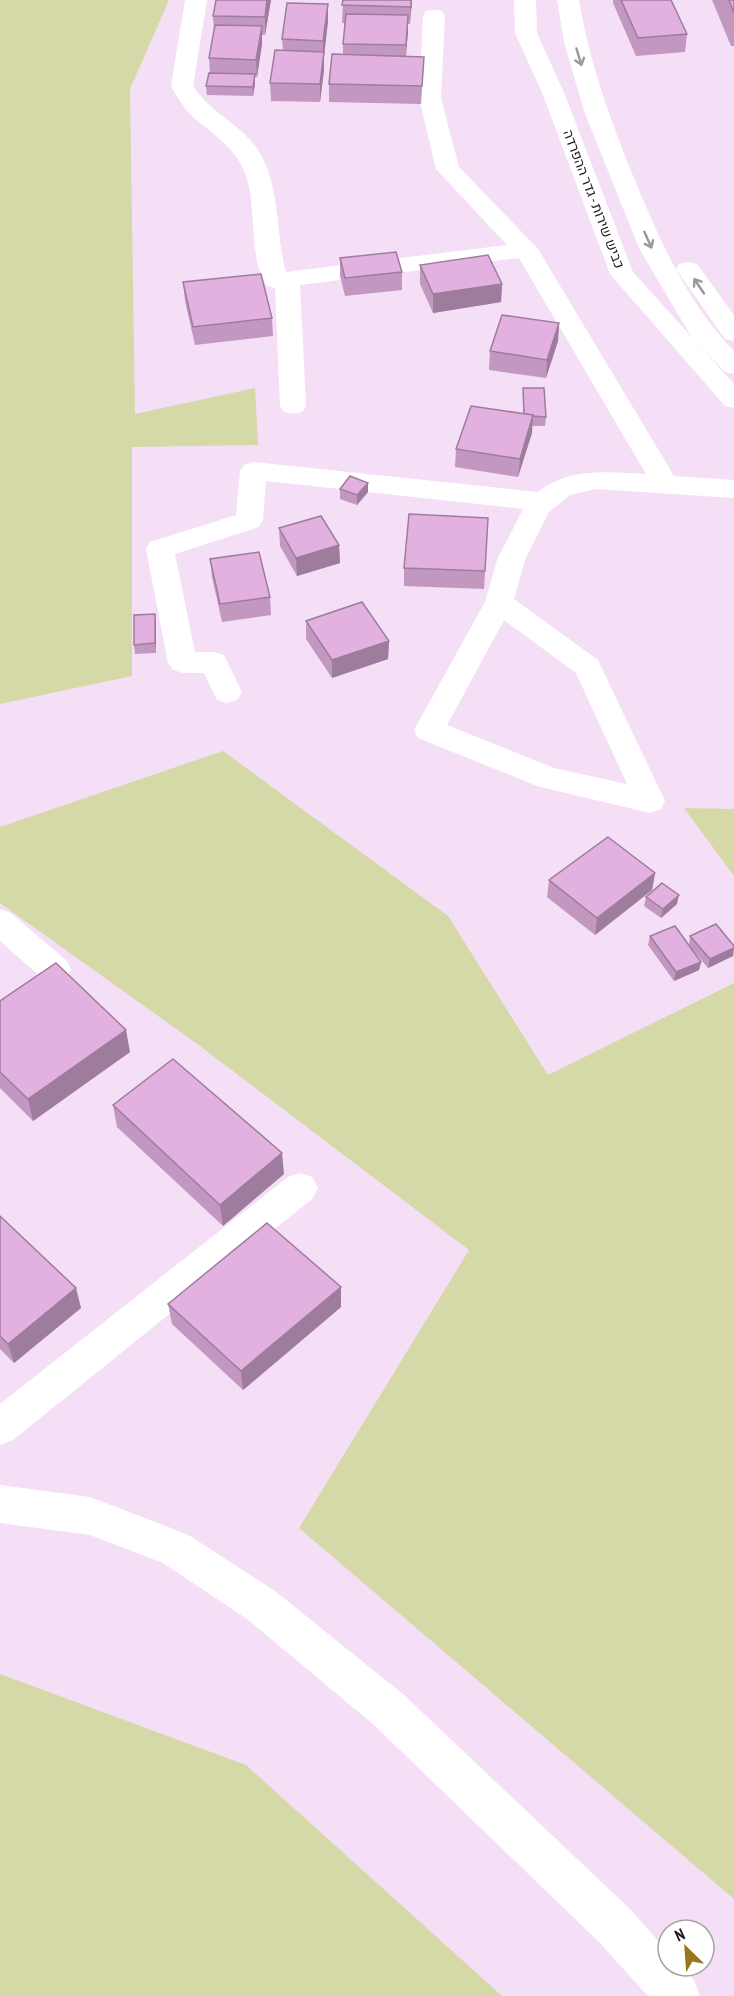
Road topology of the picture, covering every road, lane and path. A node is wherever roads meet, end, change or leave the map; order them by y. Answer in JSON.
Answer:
{"nodes":[{"id":1,"x":196,"y":0,"type":"edge"},
{"id":2,"x":525,"y":0,"type":"edge"},
{"id":3,"x":568,"y":0,"type":"edge"},
{"id":4,"x":434,"y":16,"type":"dead end"},
{"id":5,"x":615,"y":102,"type":"dead end"},
{"id":6,"x":525,"y":250,"type":"junction"},
{"id":7,"x":287,"y":280,"type":"junction"},
{"id":8,"x":734,"y":333,"type":"edge"},
{"id":9,"x":734,"y":366,"type":"edge"},
{"id":10,"x":734,"y":400,"type":"edge"},
{"id":11,"x":293,"y":406,"type":"dead end"},
{"id":12,"x":666,"y":485,"type":"junction"},
{"id":13,"x":734,"y":489,"type":"edge"},
{"id":14,"x":544,"y":502,"type":"junction"},
{"id":15,"x":499,"y":602,"type":"junction"},
{"id":16,"x":227,"y":692,"type":"dead end"},
{"id":17,"x":0,"y":922,"type":"edge"},
{"id":18,"x":55,"y":970,"type":"edge"},
{"id":19,"x":300,"y":1188,"type":"dead end"},
{"id":20,"x":0,"y":1427,"type":"edge"},
{"id":21,"x":0,"y":1504,"type":"edge"},
{"id":22,"x":678,"y":1996,"type":"edge"}],
"edges":[{"from":1,"to":7,"type":"street"},
{"from":2,"to":10,"type":"street","name":"כביש שירות - גדר ההפרדה"},
{"from":3,"to":9,"type":"street","one_way":true},
{"from":4,"to":6,"type":"street"},
{"from":8,"to":5,"type":"street","one_way":true},
{"from":6,"to":7,"type":"street"},
{"from":6,"to":12,"type":"street"},
{"from":7,"to":11,"type":"street"},
{"from":12,"to":13,"type":"street"},
{"from":12,"to":14,"type":"street"},
{"from":14,"to":15,"type":"street"},
{"from":14,"to":16,"type":"street"},
{"from":15,"to":15,"type":"street"},
{"from":17,"to":18,"type":"street"},
{"from":19,"to":20,"type":"street"},
{"from":21,"to":22,"type":"street"}]}
